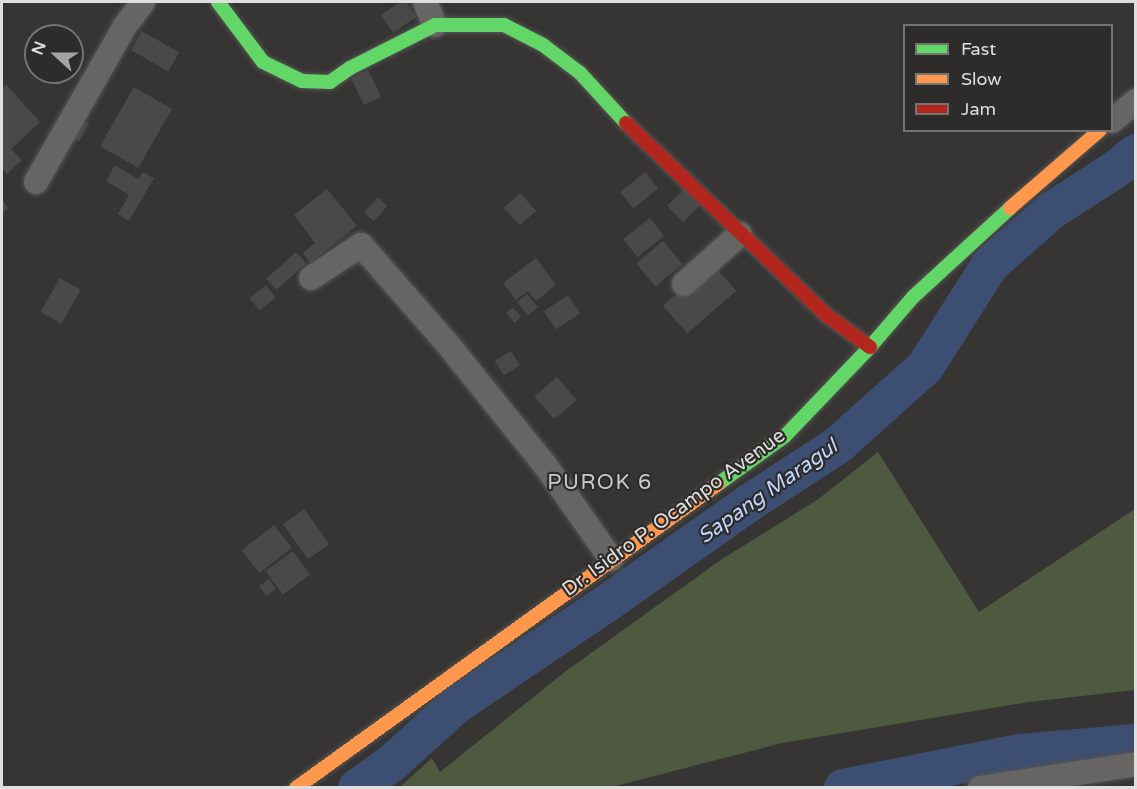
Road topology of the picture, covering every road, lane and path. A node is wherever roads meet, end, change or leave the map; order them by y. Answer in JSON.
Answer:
{"nodes":[{"id":1,"x":143,"y":2,"type":"edge"},
{"id":2,"x":218,"y":2,"type":"edge"},
{"id":3,"x":425,"y":2,"type":"edge"},
{"id":4,"x":435,"y":25,"type":"junction"},
{"id":5,"x":1136,"y":101,"type":"edge"},
{"id":6,"x":1113,"y":120,"type":"edge"},
{"id":7,"x":1098,"y":132,"type":"edge"},
{"id":8,"x":36,"y":182,"type":"dead end"},
{"id":9,"x":740,"y":234,"type":"junction"},
{"id":10,"x":311,"y":278,"type":"dead end"},
{"id":11,"x":684,"y":284,"type":"dead end"},
{"id":12,"x":870,"y":347,"type":"junction"},
{"id":13,"x":610,"y":559,"type":"junction"},
{"id":14,"x":1136,"y":764,"type":"edge"},
{"id":15,"x":297,"y":788,"type":"edge"},
{"id":16,"x":980,"y":788,"type":"edge"}],
"edges":[{"from":1,"to":8,"type":"street"},
{"from":2,"to":4,"type":"street"},
{"from":3,"to":4,"type":"street"},
{"from":4,"to":9,"type":"street"},
{"from":5,"to":6,"type":"street"},
{"from":7,"to":12,"type":"street","name":"Dr. Isidro P. Ocampo Avenue"},
{"from":9,"to":11,"type":"street"},
{"from":9,"to":12,"type":"street"},
{"from":10,"to":13,"type":"street"},
{"from":12,"to":13,"type":"street","name":"Dr. Isidro P. Ocampo Avenue"},
{"from":13,"to":15,"type":"street","name":"Dr. Isidro P. Ocampo Avenue"},
{"from":14,"to":16,"type":"street"}]}
